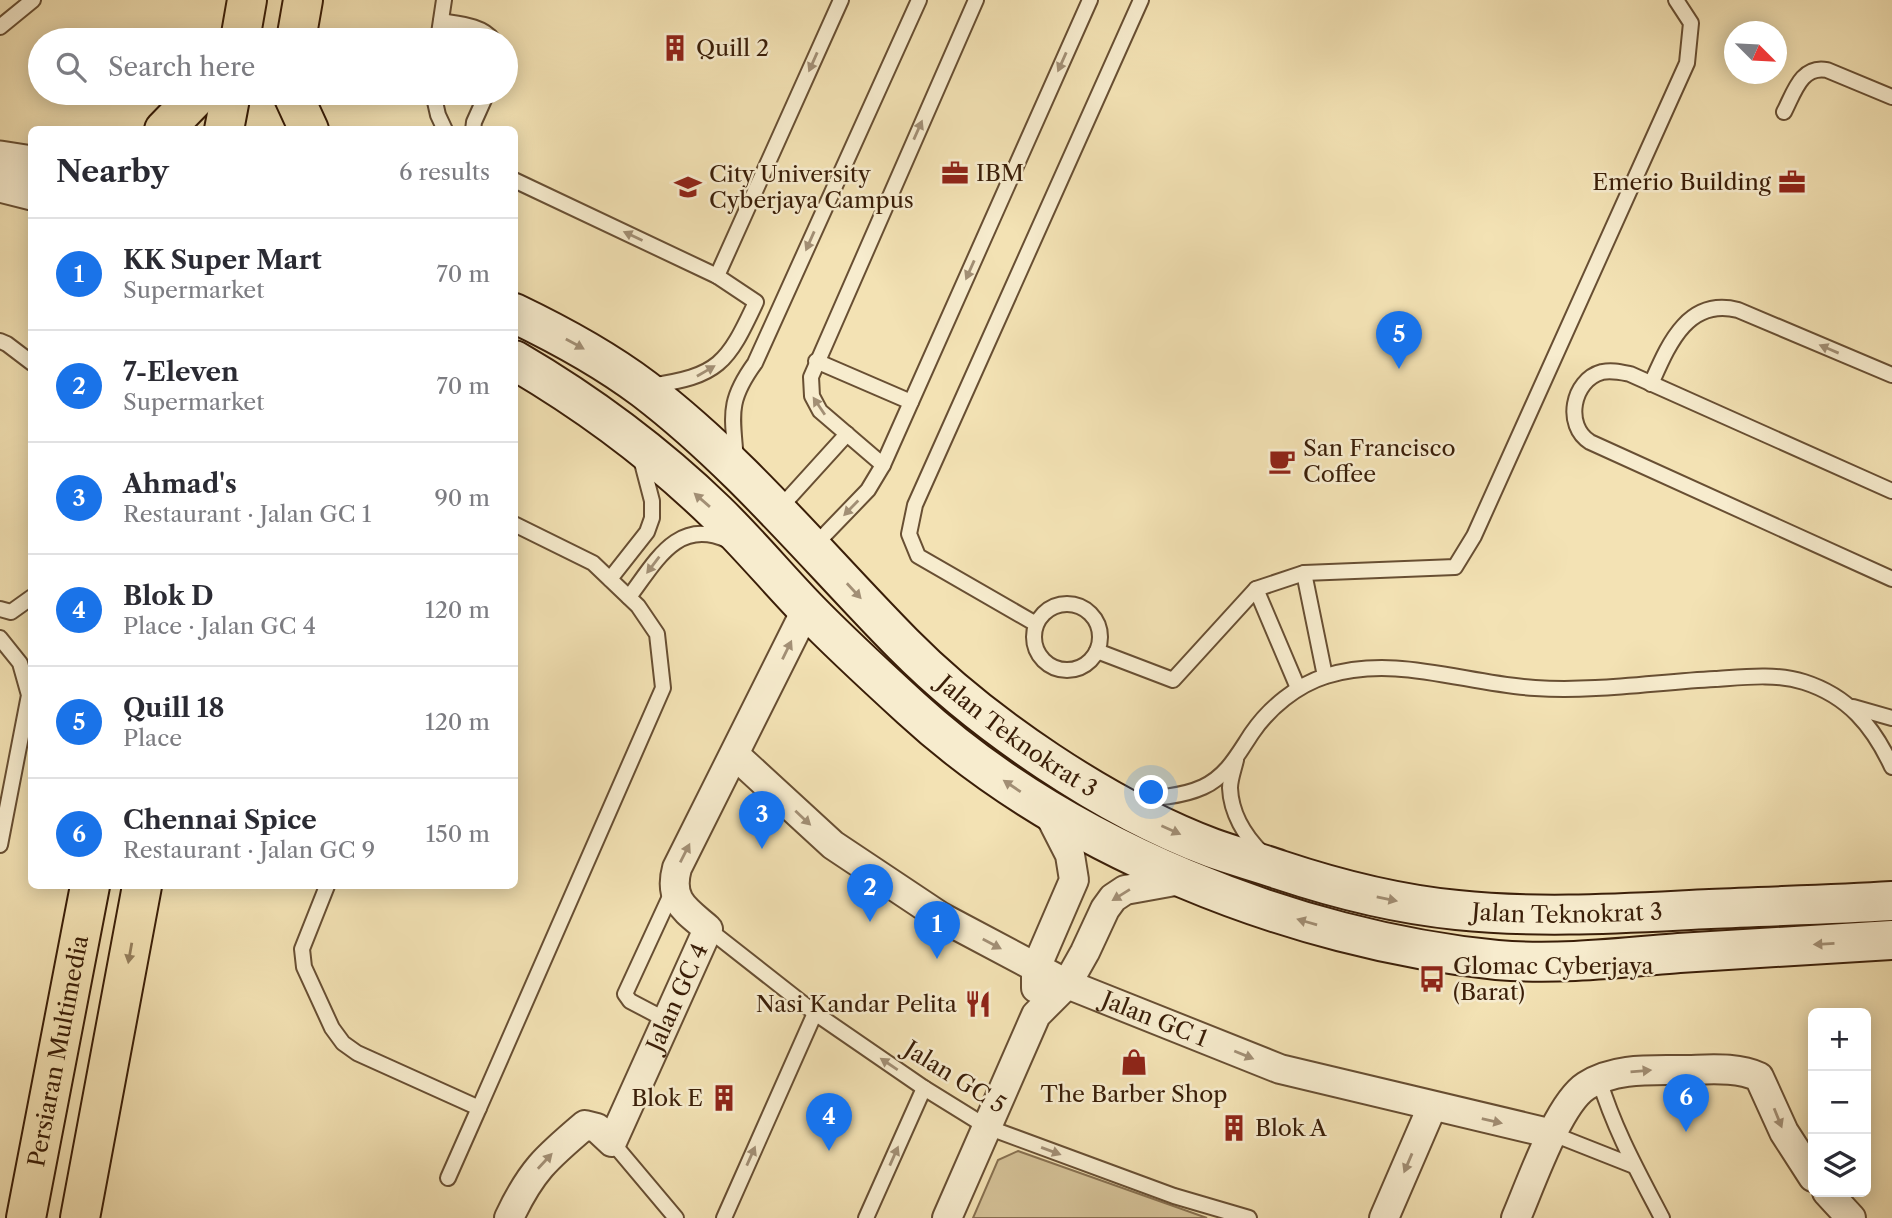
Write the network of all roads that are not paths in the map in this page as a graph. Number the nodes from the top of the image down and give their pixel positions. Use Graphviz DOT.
graph roads {
  1 [pos="33,0"];
  2 [pos="303,0"];
  3 [pos="444,0"];
  4 [pos="841,0"];
  5 [pos="919,0"];
  6 [pos="976,0"];
  7 [pos="1090,0"];
  8 [pos="1141,0"];
  9 [pos="1676,0"];
  10 [pos="441,20"];
  11 [pos="0,27"];
  12 [pos="298,28"];
  13 [pos="440,28"];
  14 [pos="475,28"];
  15 [pos="1892,97"];
  16 [pos="189,105"];
  17 [pos="228,105"];
  18 [pos="284,105"];
  19 [pos="298,105"];
  20 [pos="436,105"];
  21 [pos="482,105"];
  22 [pos="1784,112"];
  23 [pos="168,126"];
  24 [pos="225,126"];
  25 [pos="281,126"];
  26 [pos="307,126"];
  27 [pos="443,126"];
  28 [pos="474,126"];
  29 [pos="0,158"];
  30 [pos="28,162"];
  31 [pos="518,182"];
  32 [pos="0,185"];
  33 [pos="28,192"];
  34 [pos="717,276"];
  35 [pos="757,302"];
  36 [pos="778,312"];
  37 [pos="518,315"];
  38 [pos="0,341"];
  39 [pos="28,360"];
  40 [pos="816,361"];
  41 [pos="518,362"];
  42 [pos="1892,375"];
  43 [pos="1651,384"];
  44 [pos="641,387"];
  45 [pos="911,402"];
  46 [pos="846,434"];
  47 [pos="627,436"];
  48 [pos="883,465"];
  49 [pos="737,470"];
  50 [pos="1892,491"];
  51 [pos="778,511"];
  52 [pos="518,526"];
  53 [pos="813,547"];
  54 [pos="754,552"];
  55 [pos="1304,573"];
  56 [pos="610,579"];
  57 [pos="1892,579"];
  58 [pos="1256,589"];
  59 [pos="629,597"];
  60 [pos="28,600"];
  61 [pos="807,608"];
  62 [pos="0,609"];
  63 [pos="1037,624"];
  64 [pos="0,639"];
  65 [pos="1097,651"];
  66 [pos="1325,676"];
  67 [pos="1298,688"];
  68 [pos="28,691"];
  69 [pos="28,700"];
  70 [pos="1852,707"];
  71 [pos="1892,718"];
  72 [pos="735,755"];
  73 [pos="1236,759"];
  74 [pos="1892,767"];
  75 [pos="1112,800"];
  76 [pos="1047,810"];
  77 [pos="0,845"];
  78 [pos="1287,872"];
  79 [pos="1186,879"];
  80 [pos="89,889"];
  81 [pos="141,889"];
  82 [pos="326,889"];
  83 [pos="673,890"];
  84 [pos="1892,901"];
  85 [pos="708,929"];
  86 [pos="1892,940"];
  87 [pos="1036,968"];
  88 [pos="1067,984"];
  89 [pos="815,1013"];
  90 [pos="1037,1015"];
  91 [pos="668,1021"];
  92 [pos="65,1025"];
  93 [pos="1599,1079"];
  94 [pos="924,1088"];
  95 [pos="1432,1107"];
  96 [pos="479,1108"];
  97 [pos="98,1125"];
  98 [pos="987,1128"];
  99 [pos="1553,1134"];
  100 [pos="612,1142"];
  101 [pos="1634,1166"];
  102 [pos="1808,1169"];
  103 [pos="448,1178"];
  104 [pos="1832,1197"];
  105 [pos="7,1218"];
  106 [pos="26,1218"];
  107 [pos="79,1218"];
  108 [pos="90,1218"];
  109 [pos="509,1218"];
  110 [pos="676,1218"];
  111 [pos="724,1218"];
  112 [pos="866,1218"];
  113 [pos="947,1218"];
  114 [pos="1249,1218"];
  115 [pos="1384,1218"];
  116 [pos="1516,1218"];
  117 [pos="1662,1218"];
  118 [pos="1851,1218"];
  1 -- 11 [label="lane"];
  2 -- 12 [label="main road"];
  3 -- 10 [label="lane"];
  4 -- 34 [label="lane, one-way"];
  5 -- 36 [label="lane, one-way"];
  40 -- 6 [label="lane, one-way"];
  7 -- 45 [label="lane, one-way"];
  8 -- 63 [label="lane"];
  9 -- 55 [label="lane"];
  10 -- 13 [label="lane"];
  10 -- 14 [label="lane"];
  15 -- 22 [label="lane"];
  16 -- 23 [label="main road"];
  17 -- 24 [label="main road"];
  18 -- 25 [label="main road"];
  19 -- 26 [label="main road"];
  20 -- 27 [label="lane"];
  21 -- 28 [label="lane"];
  29 -- 30 [label="street"];
  34 -- 31 [label="lane, one-way"];
  32 -- 33 [label="street"];
  34 -- 35 [label="lane"];
  35 -- 36 [label="lane"];
  44 -- 35 [label="lane, one-way"];
  36 -- 49 [label="lane"];
  37 -- 44 [label="main road, Jalan Teknokrat 3, one-way"];
  38 -- 39 [label="lane"];
  40 -- 45 [label="lane"];
  46 -- 40 [label="lane, one-way"];
  41 -- 47 [label="main road, Jalan Teknokrat 3"];
  42 -- 43 [label="lane, one-way"];
  43 -- 50 [label="lane"];
  43 -- 57 [label="lane"];
  44 -- 49 [label="main road, Jalan Teknokrat 3"];
  45 -- 48 [label="lane"];
  46 -- 48 [label="lane"];
  46 -- 51 [label="lane"];
  54 -- 47 [label="main road, Jalan Teknokrat 3, one-way"];
  47 -- 56 [label="lane"];
  48 -- 53 [label="lane, one-way"];
  49 -- 51 [label="main road, Jalan Teknokrat 3"];
  51 -- 53 [label="main road, Jalan Teknokrat 3"];
  52 -- 56 [label="lane"];
  53 -- 75 [label="main road, Jalan Teknokrat 3, one-way"];
  54 -- 59 [label="lane, one-way"];
  54 -- 61 [label="main road, Jalan Teknokrat 3"];
  55 -- 58 [label="lane"];
  55 -- 66 [label="lane"];
  56 -- 59 [label="lane"];
  58 -- 65 [label="lane"];
  58 -- 67 [label="lane"];
  59 -- 96 [label="lane"];
  60 -- 62 [label="lane"];
  72 -- 61 [label="street, one-way"];
  76 -- 61 [label="main road, Jalan Teknokrat 3, one-way"];
  63 -- 65 [label="lane"];
  63 -- 65 [label="lane"];
  64 -- 68 [label="lane"];
  66 -- 67 [label="lane"];
  66 -- 70 [label="lane"];
  67 -- 73 [label="lane"];
  69 -- 77 [label="lane"];
  70 -- 71 [label="lane"];
  70 -- 74 [label="lane"];
  83 -- 72 [label="street, one-way"];
  72 -- 87 [label="street, Jalan GC 1, one-way"];
  73 -- 75 [label="lane"];
  73 -- 78 [label="lane"];
  75 -- 78 [label="main road, Jalan Teknokrat 3, one-way"];
  76 -- 79 [label="main road, Jalan Teknokrat 3"];
  76 -- 87 [label="street"];
  78 -- 84 [label="main road, Jalan Teknokrat 3, one-way"];
  86 -- 79 [label="main road, Jalan Teknokrat 3, one-way"];
  79 -- 88 [label="street, one-way"];
  80 -- 92 [label="main road, Persiaran Multimedia"];
  81 -- 97 [label="main road, one-way"];
  82 -- 96 [label="lane"];
  83 -- 85 [label="street"];
  83 -- 91 [label="lane"];
  85 -- 89 [label="lane, Jalan GC 5"];
  85 -- 91 [label="street, Jalan GC 4"];
  87 -- 88 [label="street, Jalan GC 1"];
  87 -- 90 [label="street"];
  88 -- 90 [label="street"];
  88 -- 95 [label="street, Jalan GC 1, one-way"];
  94 -- 89 [label="lane, Jalan GC 5, one-way"];
  111 -- 89 [label="lane, one-way"];
  90 -- 98 [label="street"];
  91 -- 100 [label="street, Jalan GC 4"];
  92 -- 105 [label="main road"];
  92 -- 106 [label="main road, Persiaran Multimedia"];
  93 -- 99 [label="street"];
  93 -- 101 [label="lane"];
  93 -- 102 [label="street, one-way"];
  94 -- 98 [label="lane, Jalan GC 5"];
  112 -- 94 [label="lane, one-way"];
  95 -- 99 [label="street, Jalan GC 1, one-way"];
  95 -- 115 [label="street, one-way"];
  96 -- 103 [label="lane"];
  97 -- 107 [label="main road"];
  97 -- 108 [label="main road"];
  98 -- 113 [label="street"];
  98 -- 114 [label="lane, Jalan GC 5, one-way"];
  99 -- 101 [label="lane, Jalan GC 1"];
  99 -- 116 [label="street"];
  109 -- 100 [label="street, one-way"];
  100 -- 110 [label="lane"];
  101 -- 117 [label="lane"];
  104 -- 118 [label="street"];
}
